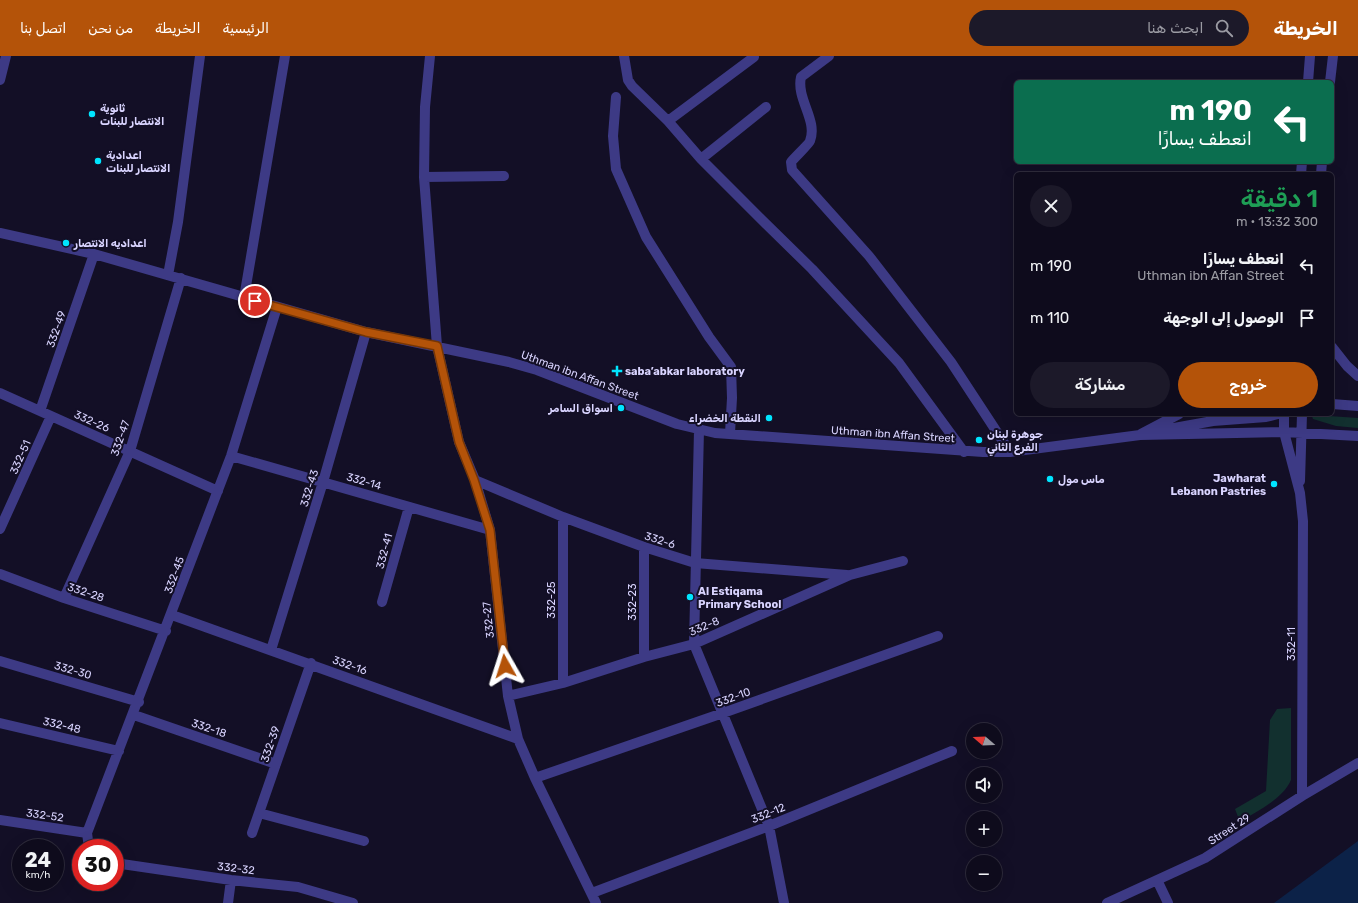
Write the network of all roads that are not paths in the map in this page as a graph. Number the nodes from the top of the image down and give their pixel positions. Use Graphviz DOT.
graph roads {
  1 [pos="6,56"];
  2 [pos="200,56"];
  3 [pos="286,56"];
  4 [pos="430,56"];
  5 [pos="624,56"];
  6 [pos="829,56"];
  7 [pos="1310,56"];
  8 [pos="1333,56"];
  9 [pos="754,57"];
  10 [pos="0,80"];
  11 [pos="1308,80"];
  12 [pos="1330,80"];
  13 [pos="616,97"];
  14 [pos="766,107"];
  15 [pos="668,121"];
  16 [pos="701,159"];
  17 [pos="504,176"];
  18 [pos="424,177"];
  19 [pos="0,233"];
  20 [pos="94,254"];
  21 [pos="168,275"];
  22 [pos="181,278"];
  23 [pos="244,298"];
  24 [pos="277,307"];
  25 [pos="366,332"];
  26 [pos="437,346"];
  27 [pos="1334,350"];
  28 [pos="1358,376"];
  29 [pos="0,393"];
  30 [pos="1334,404"];
  31 [pos="1358,406"];
  32 [pos="40,411"];
  33 [pos="52,416"];
  34 [pos="1174,416"];
  35 [pos="1270,416"];
  36 [pos="1284,416"];
  37 [pos="1302,416"];
  38 [pos="699,430"];
  39 [pos="1284,432"];
  40 [pos="1301,433"];
  41 [pos="730,434"];
  42 [pos="1140,435"];
  43 [pos="1358,436"];
  44 [pos="130,451"];
  45 [pos="964,452"];
  46 [pos="1010,452"];
  47 [pos="231,456"];
  48 [pos="474,480"];
  49 [pos="323,482"];
  50 [pos="218,491"];
  51 [pos="1300,493"];
  52 [pos="409,507"];
  53 [pos="563,517"];
  54 [pos="0,529"];
  55 [pos="490,530"];
  56 [pos="644,547"];
  57 [pos="903,561"];
  58 [pos="694,563"];
  59 [pos="0,574"];
  60 [pos="850,575"];
  61 [pos="64,598"];
  62 [pos="382,602"];
  63 [pos="172,615"];
  64 [pos="166,631"];
  65 [pos="938,636"];
  66 [pos="694,644"];
  67 [pos="271,650"];
  68 [pos="644,657"];
  69 [pos="0,661"];
  70 [pos="311,664"];
  71 [pos="563,683"];
  72 [pos="508,696"];
  73 [pos="139,702"];
  74 [pos="723,713"];
  75 [pos="134,715"];
  76 [pos="0,723"];
  77 [pos="518,739"];
  78 [pos="952,750"];
  79 [pos="119,751"];
  80 [pos="1358,763"];
  81 [pos="276,764"];
  82 [pos="535,778"];
  83 [pos="1302,796"];
  84 [pos="259,813"];
  85 [pos="0,820"];
  86 [pos="769,826"];
  87 [pos="88,833"];
  88 [pos="252,833"];
  89 [pos="88,839"];
  90 [pos="364,841"];
  91 [pos="124,864"];
  92 [pos="231,880"];
  93 [pos="1157,880"];
  94 [pos="592,893"];
  95 [pos="228,903"];
  96 [pos="353,903"];
  97 [pos="596,903"];
  98 [pos="784,903"];
  99 [pos="1107,903"];
  100 [pos="1168,903"];
  1 -- 10 [label="street"];
  2 -- 21 [label="street"];
  3 -- 23 [label="street"];
  4 -- 18 [label="street, 332-27"];
  5 -- 15 [label="street"];
  6 -- 46 [label="street"];
  7 -- 11 [label="street"];
  8 -- 12 [label="street"];
  9 -- 15 [label="street"];
  13 -- 41 [label="street"];
  14 -- 16 [label="street"];
  15 -- 16 [label="street"];
  16 -- 45 [label="street"];
  17 -- 18 [label="street"];
  18 -- 26 [label="street, 332-27"];
  19 -- 20 [label="street, Uthman ibn Affan Street"];
  20 -- 21 [label="street, Uthman ibn Affan Street"];
  20 -- 32 [label="street, 332-49"];
  21 -- 22 [label="street, Uthman ibn Affan Street"];
  22 -- 23 [label="street, Uthman ibn Affan Street"];
  22 -- 44 [label="street, 332-47"];
  23 -- 24 [label="street, Uthman ibn Affan Street"];
  24 -- 25 [label="street, Uthman ibn Affan Street"];
  24 -- 47 [label="street, 332-45"];
  25 -- 26 [label="street, Uthman ibn Affan Street"];
  25 -- 49 [label="street, 332-43"];
  26 -- 38 [label="street, Uthman ibn Affan Street"];
  26 -- 48 [label="street, 332-27"];
  27 -- 28 [label="street"];
  29 -- 32 [label="street, 332-26"];
  30 -- 31 [label="street"];
  32 -- 33 [label="street, 332-26"];
  33 -- 44 [label="street, 332-26"];
  33 -- 54 [label="street, 332-51"];
  34 -- 42 [label="street, Uthman ibn Affan Street"];
  35 -- 42 [label="street"];
  36 -- 39 [label="street, 332-11"];
  37 -- 40 [label="street, 332-11"];
  38 -- 41 [label="street, Uthman ibn Affan Street"];
  38 -- 58 [label="street"];
  39 -- 40 [label="street, Uthman ibn Affan Street"];
  39 -- 42 [label="street, Uthman ibn Affan Street"];
  39 -- 51 [label="street, 332-11"];
  40 -- 43 [label="street, Uthman ibn Affan Street"];
  40 -- 51 [label="street, 332-11"];
  41 -- 45 [label="street, Uthman ibn Affan Street"];
  42 -- 46 [label="street, Uthman ibn Affan Street"];
  44 -- 50 [label="street, 332-26"];
  44 -- 61 [label="street, 332-47"];
  45 -- 46 [label="street, Uthman ibn Affan Street"];
  47 -- 49 [label="street, 332-14"];
  47 -- 50 [label="street, 332-45"];
  48 -- 53 [label="street, 332-6"];
  48 -- 55 [label="street, 332-27"];
  49 -- 52 [label="street, 332-14"];
  49 -- 67 [label="street, 332-43"];
  50 -- 63 [label="street, 332-45"];
  51 -- 83 [label="street, 332-11"];
  52 -- 55 [label="street, 332-14"];
  52 -- 62 [label="street, 332-41"];
  53 -- 56 [label="street, 332-6"];
  53 -- 71 [label="street, 332-25"];
  55 -- 72 [label="street, 332-27"];
  56 -- 58 [label="street, 332-6"];
  56 -- 68 [label="street, 332-23"];
  57 -- 60 [label="street, 332-8"];
  58 -- 60 [label="street, 332-6"];
  58 -- 66 [label="street"];
  59 -- 61 [label="street, 332-28"];
  60 -- 66 [label="street, 332-8"];
  61 -- 64 [label="street, 332-28"];
  63 -- 64 [label="street, 332-45"];
  63 -- 67 [label="street, 332-16"];
  64 -- 73 [label="street, 332-45"];
  65 -- 74 [label="street, 332-10"];
  66 -- 68 [label="street, 332-8"];
  66 -- 74 [label="street"];
  67 -- 70 [label="street, 332-16"];
  68 -- 71 [label="street, 332-8"];
  69 -- 73 [label="street, 332-30"];
  70 -- 77 [label="street, 332-16"];
  70 -- 81 [label="street, 332-39"];
  71 -- 72 [label="street, 332-8"];
  72 -- 77 [label="street, 332-27"];
  73 -- 75 [label="street, 332-45"];
  74 -- 82 [label="street, 332-10"];
  74 -- 86 [label="street"];
  75 -- 79 [label="street, 332-45"];
  75 -- 81 [label="street, 332-18"];
  76 -- 79 [label="street, 332-48"];
  77 -- 82 [label="street, 332-27"];
  78 -- 86 [label="street, 332-12"];
  79 -- 87 [label="street, 332-45"];
  80 -- 83 [label="street, Street 29"];
  81 -- 84 [label="street, 332-39"];
  82 -- 94 [label="street, 332-27"];
  83 -- 93 [label="street, Street 29"];
  84 -- 88 [label="street, 332-39"];
  84 -- 90 [label="street"];
  85 -- 87 [label="street, 332-52"];
  86 -- 94 [label="street, 332-12"];
  86 -- 98 [label="street"];
  87 -- 89 [label="street, 332-45"];
  91 -- 92 [label="street, 332-32"];
  92 -- 95 [label="street"];
  92 -- 96 [label="street, 332-32"];
  93 -- 99 [label="street, Street 29"];
  93 -- 100 [label="street"];
  94 -- 97 [label="street, 332-27"];
}
